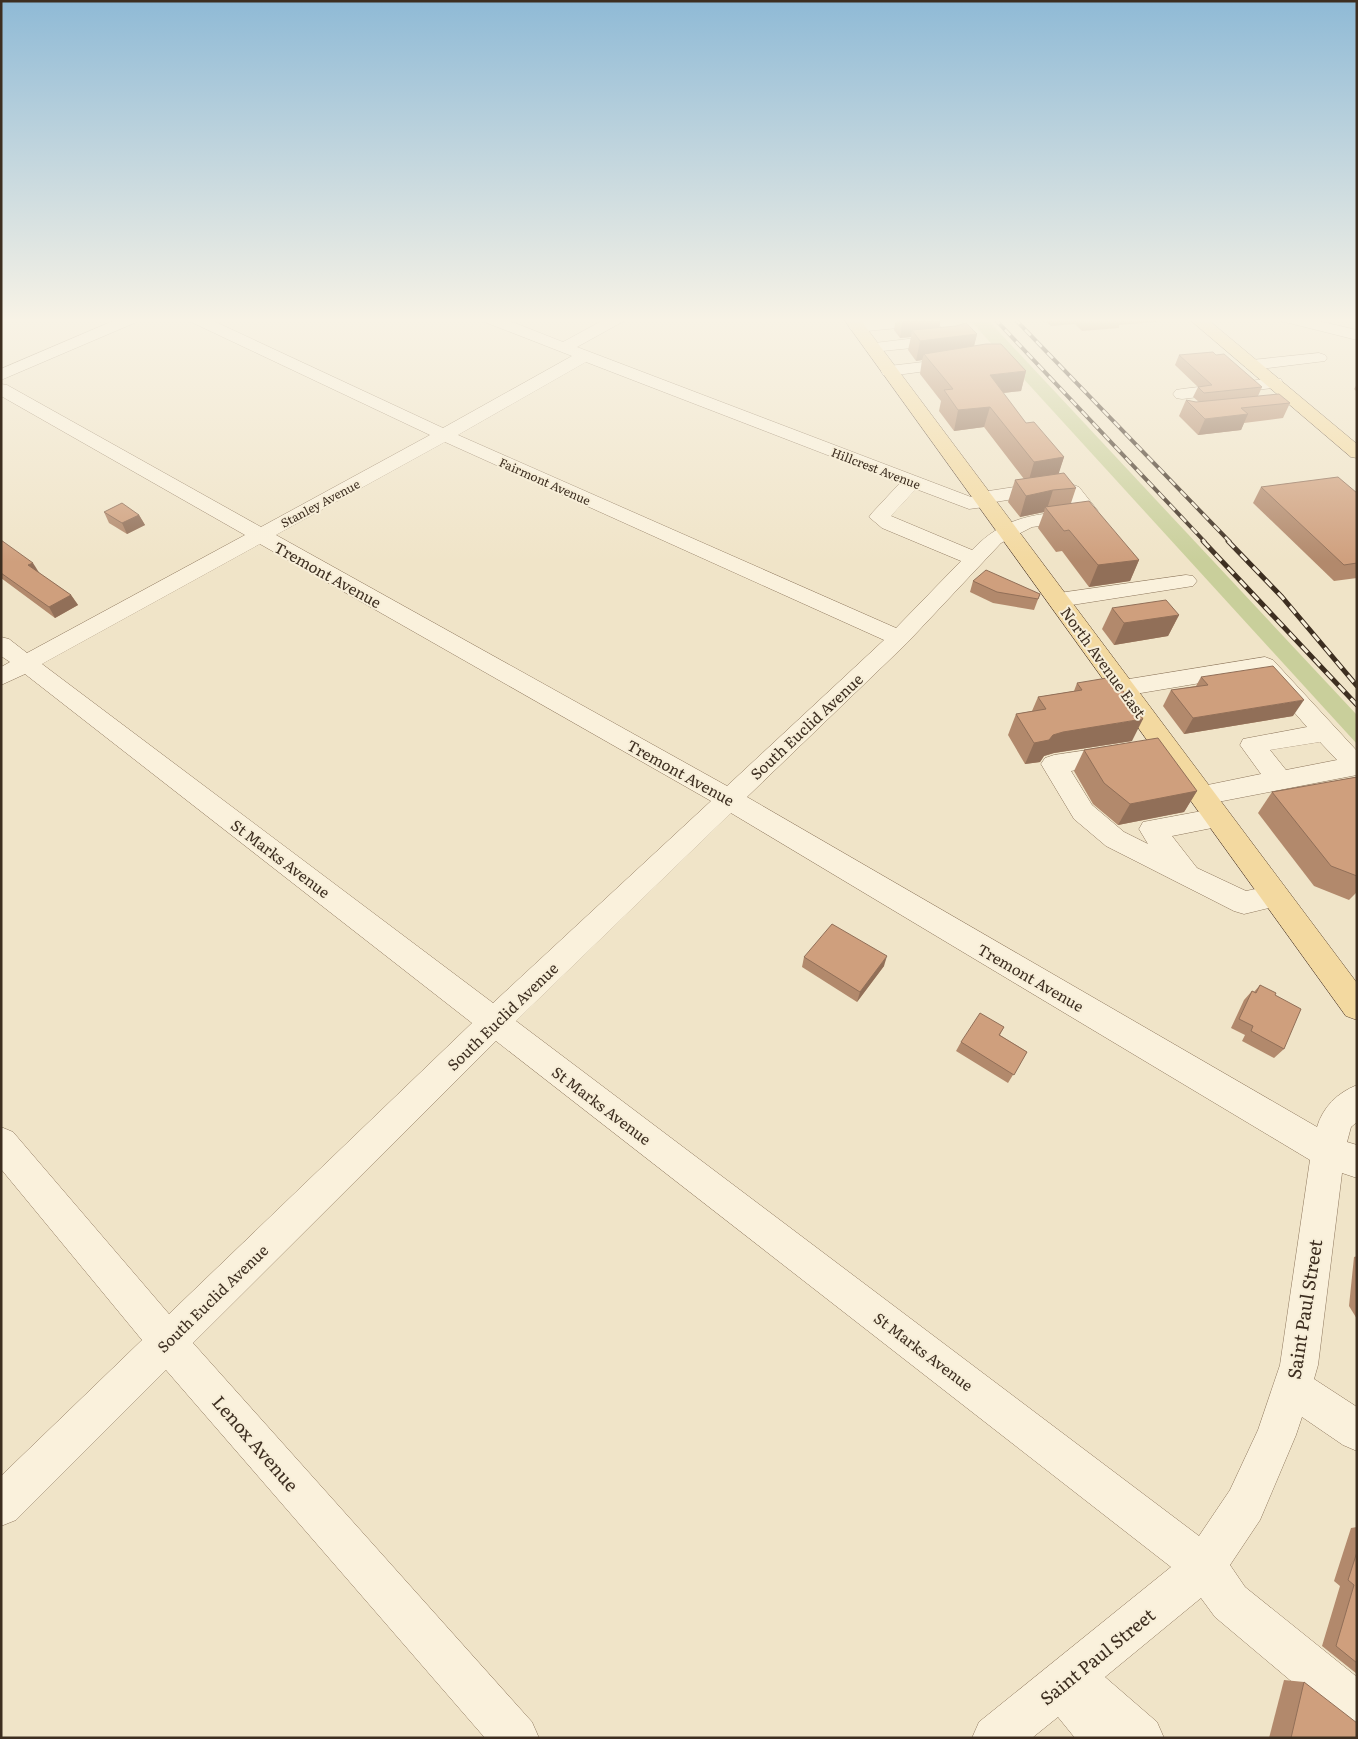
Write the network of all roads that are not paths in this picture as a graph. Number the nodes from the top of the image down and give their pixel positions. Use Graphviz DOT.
graph roads {
  1 [pos="19,399"];
  2 [pos="367,399"];
  3 [pos="508,399"];
  4 [pos="697,399"];
  5 [pos="911,399"];
  6 [pos="1295,400"];
  7 [pos="1271,403"];
  8 [pos="444,435"];
  9 [pos="1357,454"];
  10 [pos="912,482"];
  11 [pos="984,500"];
  12 [pos="1007,532"];
  13 [pos="259,535"];
  14 [pos="975,559"];
  15 [pos="1186,581"];
  16 [pos="1059,600"];
  17 [pos="899,638"];
  18 [pos="1,644"];
  19 [pos="14,670"];
  20 [pos="1123,688"];
  21 [pos="1325,732"];
  22 [pos="1166,746"];
  23 [pos="1280,780"];
  24 [pos="1202,795"];
  25 [pos="729,799"];
  26 [pos="1218,818"];
  27 [pos="1187,876"];
  28 [pos="1275,896"];
  29 [pos="1357,1007"];
  30 [pos="494,1022"];
  31 [pos="1357,1100"];
  32 [pos="1,1143"];
  33 [pos="1342,1157"];
  34 [pos="168,1342"];
  35 [pos="1292,1387"];
  36 [pos="1357,1431"];
  37 [pos="1,1505"];
  38 [pos="1204,1566"];
  39 [pos="1066,1680"];
  40 [pos="1357,1706"];
  41 [pos="516,1738"];
  42 [pos="995,1738"];
  43 [pos="1106,1738"];
  44 [pos="1141,1738"];
  1 -- 13 [label="street, Tremont Avenue"];
  2 -- 8 [label="street, Fairmont Avenue"];
  3 -- 8 [label="street, Stanley Avenue"];
  4 -- 10 [label="street, Hillcrest Avenue"];
  5 -- 11 [label="main road, North Avenue East"];
  6 -- 7 [label="street"];
  6 -- 9 [label="main road"];
  8 -- 13 [label="street, Stanley Avenue"];
  8 -- 17 [label="street, Fairmont Avenue"];
  10 -- 11 [label="street, Hillcrest Avenue"];
  10 -- 14 [label="street"];
  11 -- 12 [label="main road, North Avenue East"];
  11 -- 12 [label="street, Hillcrest Avenue"];
  12 -- 14 [label="street, South Euclid Avenue"];
  12 -- 16 [label="main road, North Avenue East"];
  13 -- 19 [label="street, Stanley Avenue"];
  13 -- 25 [label="street, Tremont Avenue"];
  14 -- 17 [label="street, South Euclid Avenue"];
  15 -- 16 [label="street"];
  16 -- 20 [label="main road, North Avenue East"];
  17 -- 25 [label="street, South Euclid Avenue"];
  18 -- 19 [label="street, St Marks Avenue"];
  19 -- 30 [label="street, St Marks Avenue"];
  20 -- 21 [label="street"];
  20 -- 22 [label="main road, North Avenue East"];
  21 -- 23 [label="street"];
  21 -- 23 [label="street"];
  22 -- 24 [label="main road, North Avenue East"];
  22 -- 27 [label="street"];
  23 -- 24 [label="street"];
  24 -- 26 [label="main road, North Avenue East"];
  25 -- 30 [label="street, South Euclid Avenue"];
  25 -- 33 [label="street, Tremont Avenue"];
  26 -- 27 [label="street"];
  26 -- 28 [label="main road, North Avenue East"];
  27 -- 28 [label="street"];
  28 -- 29 [label="main road, North Avenue East"];
  30 -- 34 [label="street, South Euclid Avenue"];
  30 -- 38 [label="street, St Marks Avenue"];
  31 -- 33 [label="street, Saint Paul Street"];
  32 -- 34 [label="street, Lenox Avenue"];
  33 -- 35 [label="street, Saint Paul Street"];
  34 -- 37 [label="street, South Euclid Avenue"];
  34 -- 41 [label="street, Lenox Avenue"];
  35 -- 36 [label="street"];
  35 -- 38 [label="street, Saint Paul Street"];
  38 -- 39 [label="street, Saint Paul Street"];
  38 -- 40 [label="street, St Marks Avenue"];
  39 -- 42 [label="street, Saint Paul Street"];
  39 -- 43 [label="street"];
  39 -- 44 [label="street"];
}
